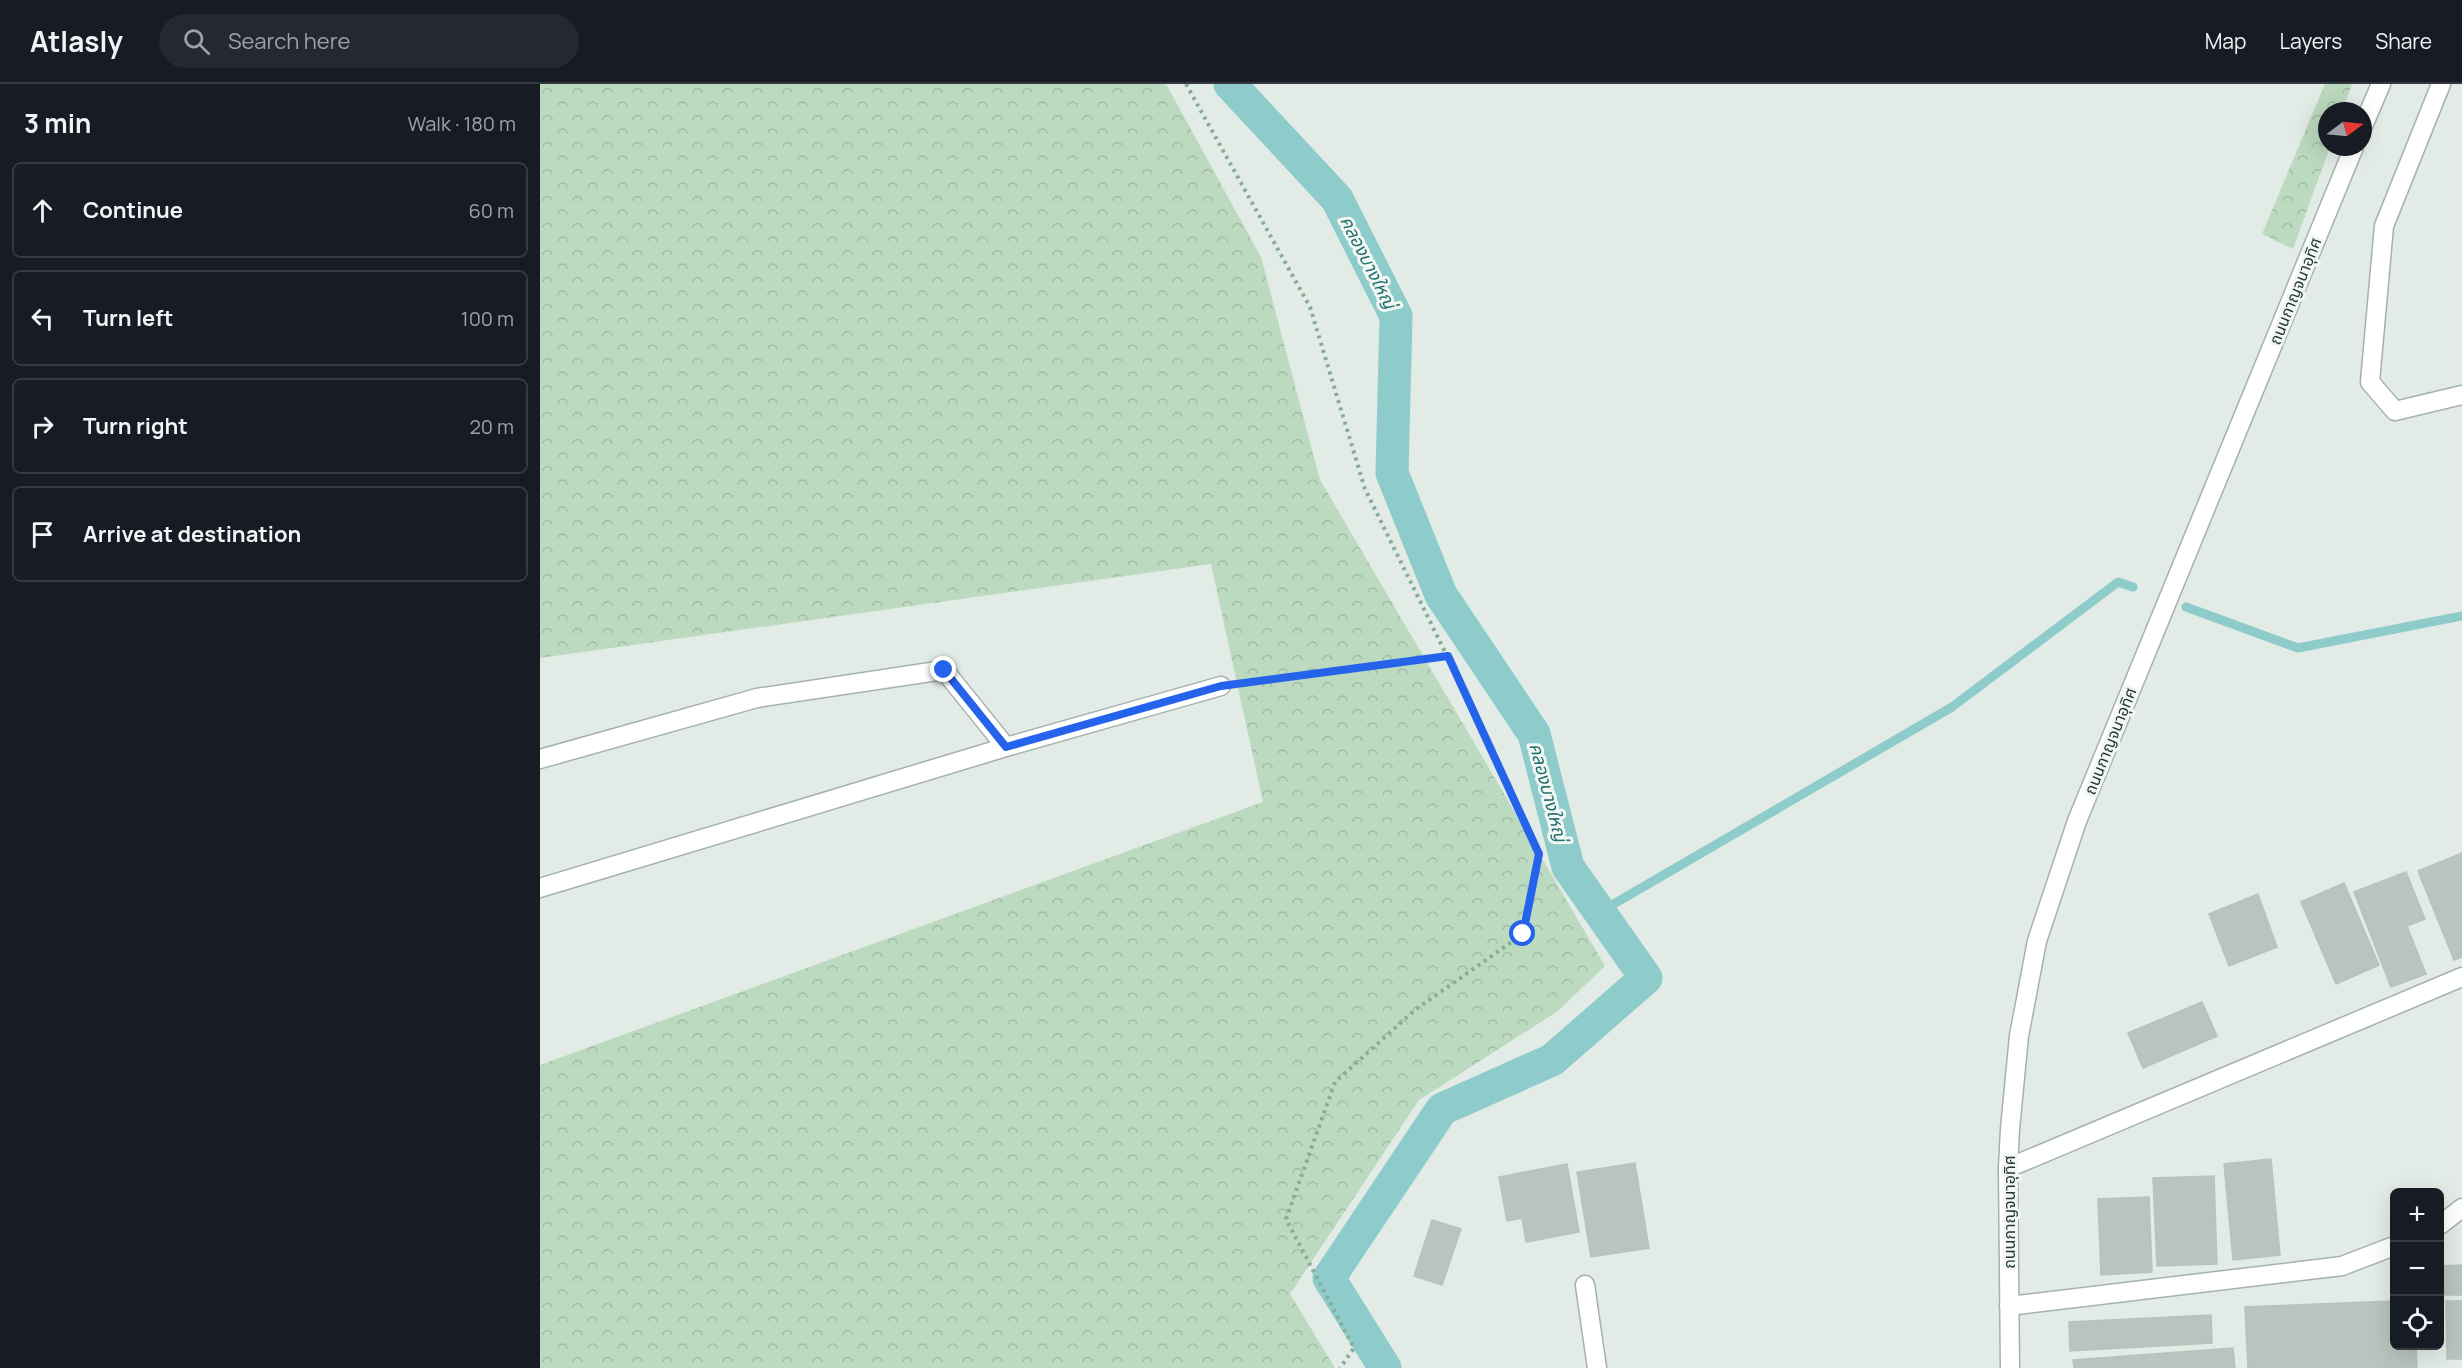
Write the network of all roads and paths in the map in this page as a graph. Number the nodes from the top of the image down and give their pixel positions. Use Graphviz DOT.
graph roads {
  1 [pos="1186,84"];
  2 [pos="2381,84"];
  3 [pos="2441,84"];
  4 [pos="2372,105"];
  5 [pos="2350,156"];
  6 [pos="2462,395"];
  7 [pos="1448,656"];
  8 [pos="1221,686"];
  9 [pos="1006,747"];
  10 [pos="540,759"];
  11 [pos="540,888"];
  12 [pos="2462,977"];
  13 [pos="2008,1168"];
  14 [pos="2462,1208"];
  15 [pos="2444,1221"];
  16 [pos="2390,1248"];
  17 [pos="1585,1285"];
  18 [pos="2009,1306"];
  19 [pos="1340,1368"];
  20 [pos="1597,1368"];
  21 [pos="2010,1368"];
  1 -- 7 [label="path"];
  2 -- 4 [label="street"];
  3 -- 6 [label="street"];
  5 -- 13 [label="street, ถนนกาญจนาอุทิศ"];
  7 -- 8 [label="path"];
  7 -- 19 [label="path"];
  8 -- 9 [label="street"];
  9 -- 10 [label="street"];
  9 -- 11 [label="street"];
  12 -- 13 [label="street"];
  13 -- 18 [label="street, ถนนกาญจนาอุทิศ"];
  14 -- 15 [label="street"];
  16 -- 18 [label="street"];
  17 -- 20 [label="street"];
  18 -- 21 [label="street, ถนนกาญจนาอุทิศ"];
}
